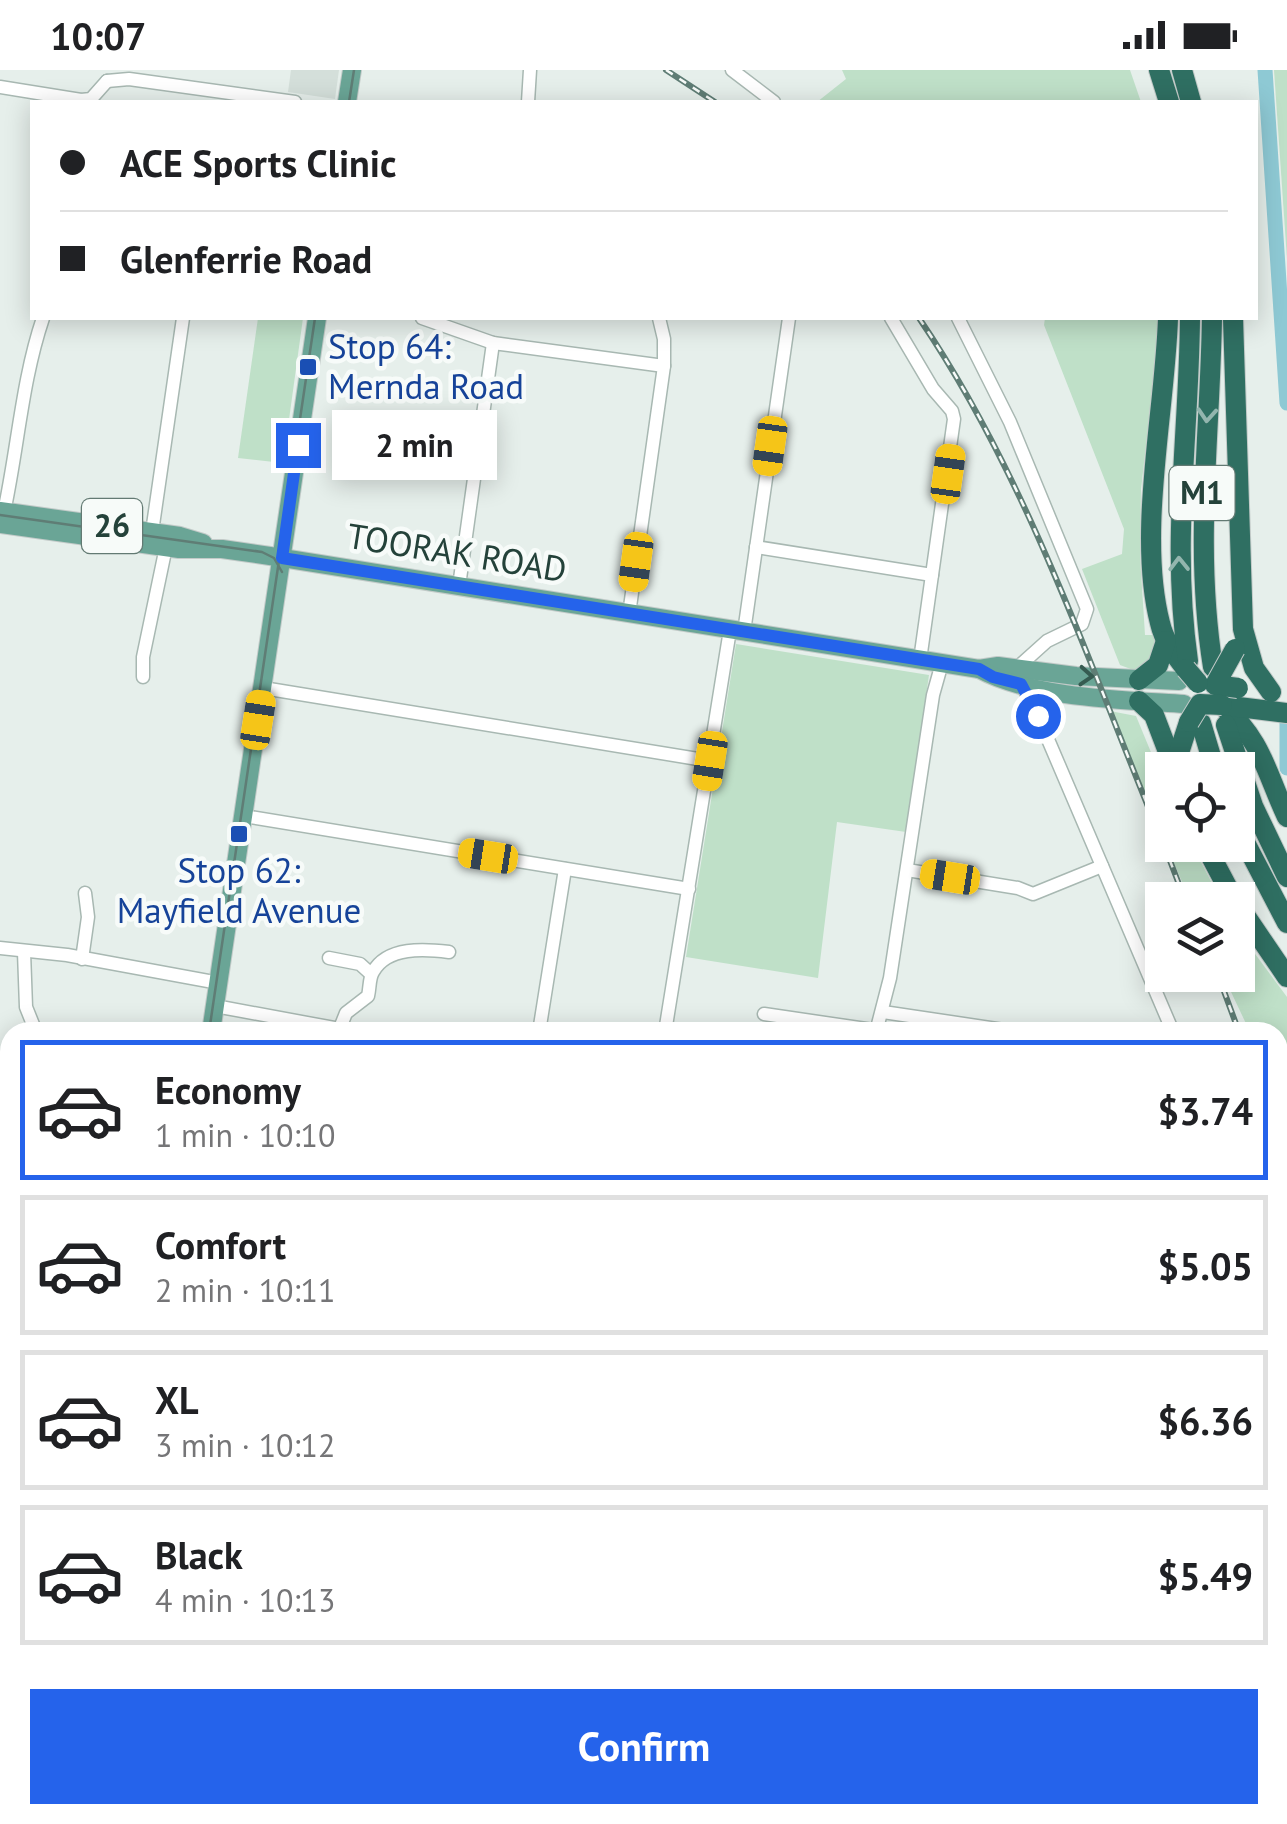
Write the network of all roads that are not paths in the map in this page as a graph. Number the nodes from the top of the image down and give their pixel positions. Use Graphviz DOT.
graph roads {
  1 [pos="352,70"];
  2 [pos="533,70"];
  3 [pos="732,70"];
  4 [pos="1158,70"];
  5 [pos="1182,70"];
  6 [pos="103,75"];
  7 [pos="0,87"];
  8 [pos="85,99"];
  9 [pos="529,99"];
  10 [pos="280,100"];
  11 [pos="348,100"];
  12 [pos="771,100"];
  13 [pos="1167,100"];
  14 [pos="1190,100"];
  15 [pos="42,320"];
  16 [pos="183,320"];
  17 [pos="317,320"];
  18 [pos="428,320"];
  19 [pos="659,320"];
  20 [pos="789,320"];
  21 [pos="892,320"];
  22 [pos="964,320"];
  23 [pos="1168,320"];
  24 [pos="1190,320"];
  25 [pos="1212,320"];
  26 [pos="1233,320"];
  27 [pos="493,342"];
  28 [pos="664,366"];
  29 [pos="3,518"];
  30 [pos="152,532"];
  31 [pos="756,547"];
  32 [pos="166,548"];
  33 [pos="222,549"];
  34 [pos="282,558"];
  35 [pos="932,575"];
  36 [pos="459,586"];
  37 [pos="630,614"];
  38 [pos="737,631"];
  39 [pos="1046,642"];
  40 [pos="1243,644"];
  41 [pos="1176,652"];
  42 [pos="932,662"];
  43 [pos="1019,676"];
  44 [pos="143,677"];
  45 [pos="1050,681"];
  46 [pos="263,688"];
  47 [pos="1139,690"];
  48 [pos="1279,694"];
  49 [pos="1203,699"];
  50 [pos="1287,714"];
  51 [pos="1038,716"];
  52 [pos="1261,751"];
  53 [pos="1168,752"];
  54 [pos="1181,752"];
  55 [pos="1212,752"];
  56 [pos="710,761"];
  57 [pos="244,816"];
  58 [pos="1287,817"];
  59 [pos="1255,861"];
  60 [pos="1102,866"];
  61 [pos="565,869"];
  62 [pos="909,871"];
  63 [pos="1287,877"];
  64 [pos="689,889"];
  65 [pos="85,893"];
  66 [pos="172,911"];
  67 [pos="229,917"];
  68 [pos="1287,922"];
  69 [pos="1255,931"];
  70 [pos="0,948"];
  71 [pos="24,952"];
  72 [pos="449,952"];
  73 [pos="329,958"];
  74 [pos="82,959"];
  75 [pos="371,974"];
  76 [pos="1287,977"];
  77 [pos="218,984"];
  78 [pos="215,1006"];
  79 [pos="886,1012"];
  80 [pos="764,1014"];
  81 [pos="32,1022"];
  82 [pos="213,1022"];
  83 [pos="306,1022"];
  84 [pos="342,1022"];
  85 [pos="541,1022"];
  86 [pos="667,1022"];
  87 [pos="815,1022"];
  88 [pos="882,1022"];
  89 [pos="952,1022"];
  90 [pos="1169,1022"];
  1 -- 11 [label="main road"];
  2 -- 9 [label="street"];
  3 -- 12 [label="street"];
  4 -- 13 [label="highway"];
  5 -- 14 [label="highway"];
  6 -- 8 [label="street"];
  6 -- 10 [label="street"];
  7 -- 8 [label="street"];
  15 -- 29 [label="street"];
  16 -- 30 [label="street"];
  17 -- 34 [label="main road"];
  18 -- 27 [label="street"];
  19 -- 28 [label="street"];
  20 -- 31 [label="street"];
  21 -- 35 [label="street"];
  22 -- 39 [label="street"];
  23 -- 41 [label="highway"];
  41 -- 24 [label="highway, M1, one-way"];
  25 -- 49 [label="highway, M1, one-way"];
  26 -- 40 [label="highway"];
  27 -- 28 [label="street"];
  27 -- 36 [label="street"];
  28 -- 37 [label="street"];
  29 -- 30 [label="main road, TOORAK ROAD / 26"];
  29 -- 32 [label="main road, TOORAK ROAD / 26"];
  30 -- 33 [label="main road, TOORAK ROAD / 26"];
  31 -- 35 [label="street"];
  31 -- 38 [label="street"];
  32 -- 33 [label="main road, TOORAK ROAD / 26"];
  32 -- 44 [label="street"];
  33 -- 34 [label="main road, TOORAK ROAD / 26"];
  34 -- 36 [label="main road, TOORAK ROAD / 26"];
  34 -- 46 [label="main road"];
  35 -- 42 [label="street"];
  36 -- 37 [label="main road, TOORAK ROAD / 26"];
  37 -- 38 [label="main road, TOORAK ROAD / 26"];
  38 -- 42 [label="main road, TOORAK ROAD / 26"];
  38 -- 56 [label="street"];
  39 -- 43 [label="street"];
  39 -- 45 [label="street"];
  40 -- 48 [label="highway"];
  40 -- 49 [label="highway, bridge"];
  41 -- 47 [label="highway"];
  41 -- 49 [label="highway, bridge"];
  42 -- 43 [label="main road, TOORAK ROAD / 26"];
  42 -- 62 [label="street"];
  43 -- 45 [label="main road, TOORAK ROAD / 26"];
  43 -- 51 [label="street"];
  45 -- 47 [label="main road, TOORAK ROAD / 26"];
  45 -- 51 [label="street"];
  46 -- 56 [label="street"];
  46 -- 57 [label="main road"];
  47 -- 49 [label="main road, TOORAK ROAD / 26"];
  47 -- 53 [label="highway"];
  48 -- 49 [label="highway, TOORAK ROAD / 26, bridge"];
  49 -- 50 [label="highway, TOORAK ROAD / 26"];
  49 -- 52 [label="highway"];
  49 -- 54 [label="highway"];
  49 -- 55 [label="highway, M1"];
  49 -- 63 [label="highway, M1"];
  50 -- 52 [label="highway"];
  51 -- 60 [label="street"];
  52 -- 58 [label="highway"];
  56 -- 64 [label="street"];
  57 -- 61 [label="street"];
  57 -- 67 [label="main road"];
  59 -- 68 [label="highway"];
  60 -- 62 [label="street"];
  60 -- 90 [label="street"];
  61 -- 64 [label="street"];
  61 -- 85 [label="street"];
  62 -- 79 [label="street"];
  64 -- 86 [label="street"];
  65 -- 74 [label="street"];
  66 -- 67 [label="street"];
  67 -- 77 [label="main road"];
  69 -- 76 [label="highway"];
  70 -- 71 [label="street"];
  71 -- 74 [label="street"];
  71 -- 81 [label="street"];
  72 -- 75 [label="street"];
  73 -- 75 [label="street"];
  74 -- 77 [label="street"];
  75 -- 84 [label="street"];
  77 -- 78 [label="main road"];
  78 -- 82 [label="main road"];
  78 -- 83 [label="street"];
  79 -- 88 [label="street"];
  79 -- 89 [label="street"];
  80 -- 87 [label="street"];
}
